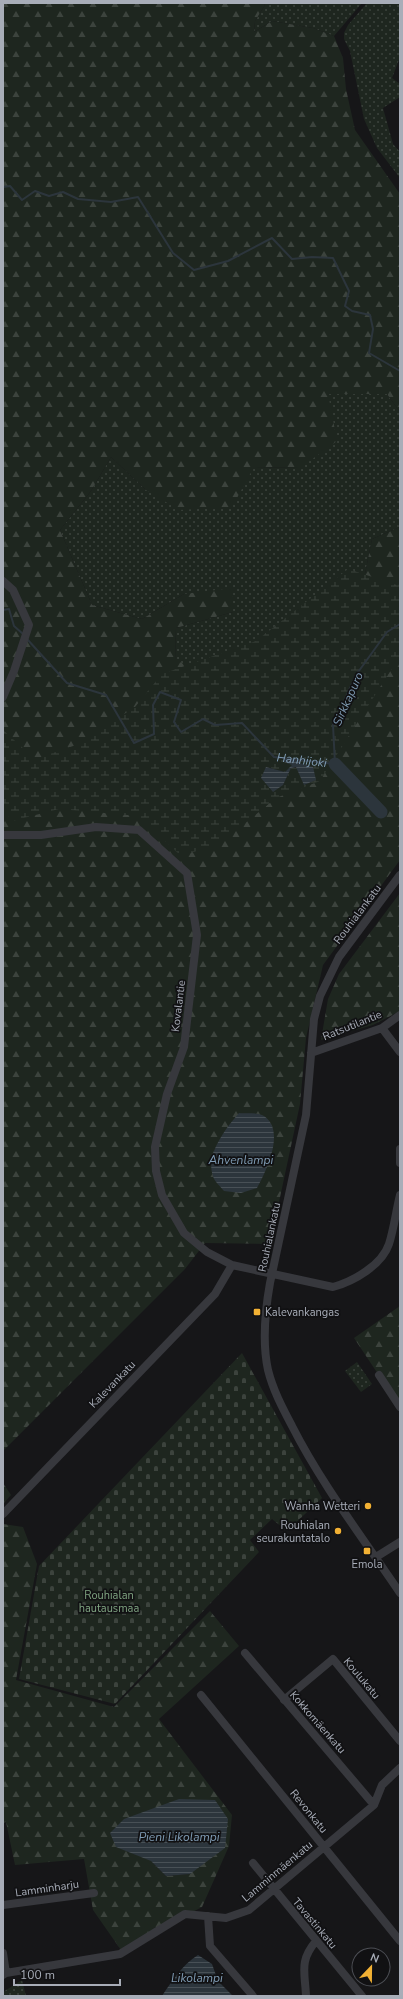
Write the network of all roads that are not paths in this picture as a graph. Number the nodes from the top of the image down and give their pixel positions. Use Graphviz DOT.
graph roads {
  1 [pos="3,581"];
  2 [pos="3,697"];
  3 [pos="3,835"];
  4 [pos="400,875"];
  5 [pos="400,1015"];
  6 [pos="382,1028"];
  7 [pos="400,1052"];
  8 [pos="311,1053"];
  9 [pos="400,1149"];
  10 [pos="400,1163"];
  11 [pos="400,1195"];
  12 [pos="232,1265"];
  13 [pos="272,1275"];
  14 [pos="379,1375"];
  15 [pos="400,1407"];
  16 [pos="3,1514"];
  17 [pos="400,1542"];
  18 [pos="376,1558"];
  19 [pos="400,1593"];
  20 [pos="245,1653"];
  21 [pos="201,1695"];
  22 [pos="284,1700"];
  23 [pos="400,1740"];
  24 [pos="400,1768"];
  25 [pos="374,1805"];
  26 [pos="324,1847"];
  27 [pos="253,1863"];
  28 [pos="272,1889"];
  29 [pos="94,1892"];
  30 [pos="3,1905"];
  31 [pos="208,1916"];
  32 [pos="316,1941"];
  33 [pos="400,1941"];
  34 [pos="3,1953"];
  35 [pos="4,1974"];
  36 [pos="253,1996"];
  37 [pos="306,1996"];
  38 [pos="362,1996"];
  1 -- 2 [label="street"];
  3 -- 12 [label="street, Kovalantie"];
  4 -- 8 [label="street, Rouhialankatu"];
  5 -- 6 [label="street, Ratsutilantie"];
  6 -- 7 [label="street"];
  6 -- 8 [label="street, Ratsutilantie"];
  8 -- 13 [label="street, Rouhialankatu"];
  9 -- 10 [label="street"];
  11 -- 13 [label="street, Kovalantie"];
  12 -- 13 [label="street, Kovalantie"];
  12 -- 16 [label="street, Kalevankatu"];
  13 -- 18 [label="street, Rouhialankatu"];
  14 -- 15 [label="street"];
  17 -- 18 [label="street"];
  18 -- 19 [label="street, Rouhialankatu"];
  20 -- 22 [label="street, Kokkomäenkatu"];
  21 -- 26 [label="street, Revonkatu"];
  22 -- 23 [label="street, Koulukatu"];
  22 -- 25 [label="street, Kokkomäenkatu"];
  24 -- 25 [label="street, Lamminmäenkatu"];
  25 -- 26 [label="street, Lamminmäenkatu"];
  26 -- 28 [label="street, Lamminmäenkatu"];
  26 -- 33 [label="street, Revonkatu"];
  27 -- 28 [label="street, Tavastinkatu"];
  28 -- 31 [label="street, Lamminmäenkatu"];
  28 -- 32 [label="street, Tavastinkatu"];
  29 -- 30 [label="street, Lamminharju"];
  31 -- 35 [label="street, Lamminmäenkatu"];
  31 -- 36 [label="street"];
  32 -- 37 [label="street"];
  32 -- 38 [label="street, Tavastinkatu"];
  34 -- 35 [label="street"];
}
